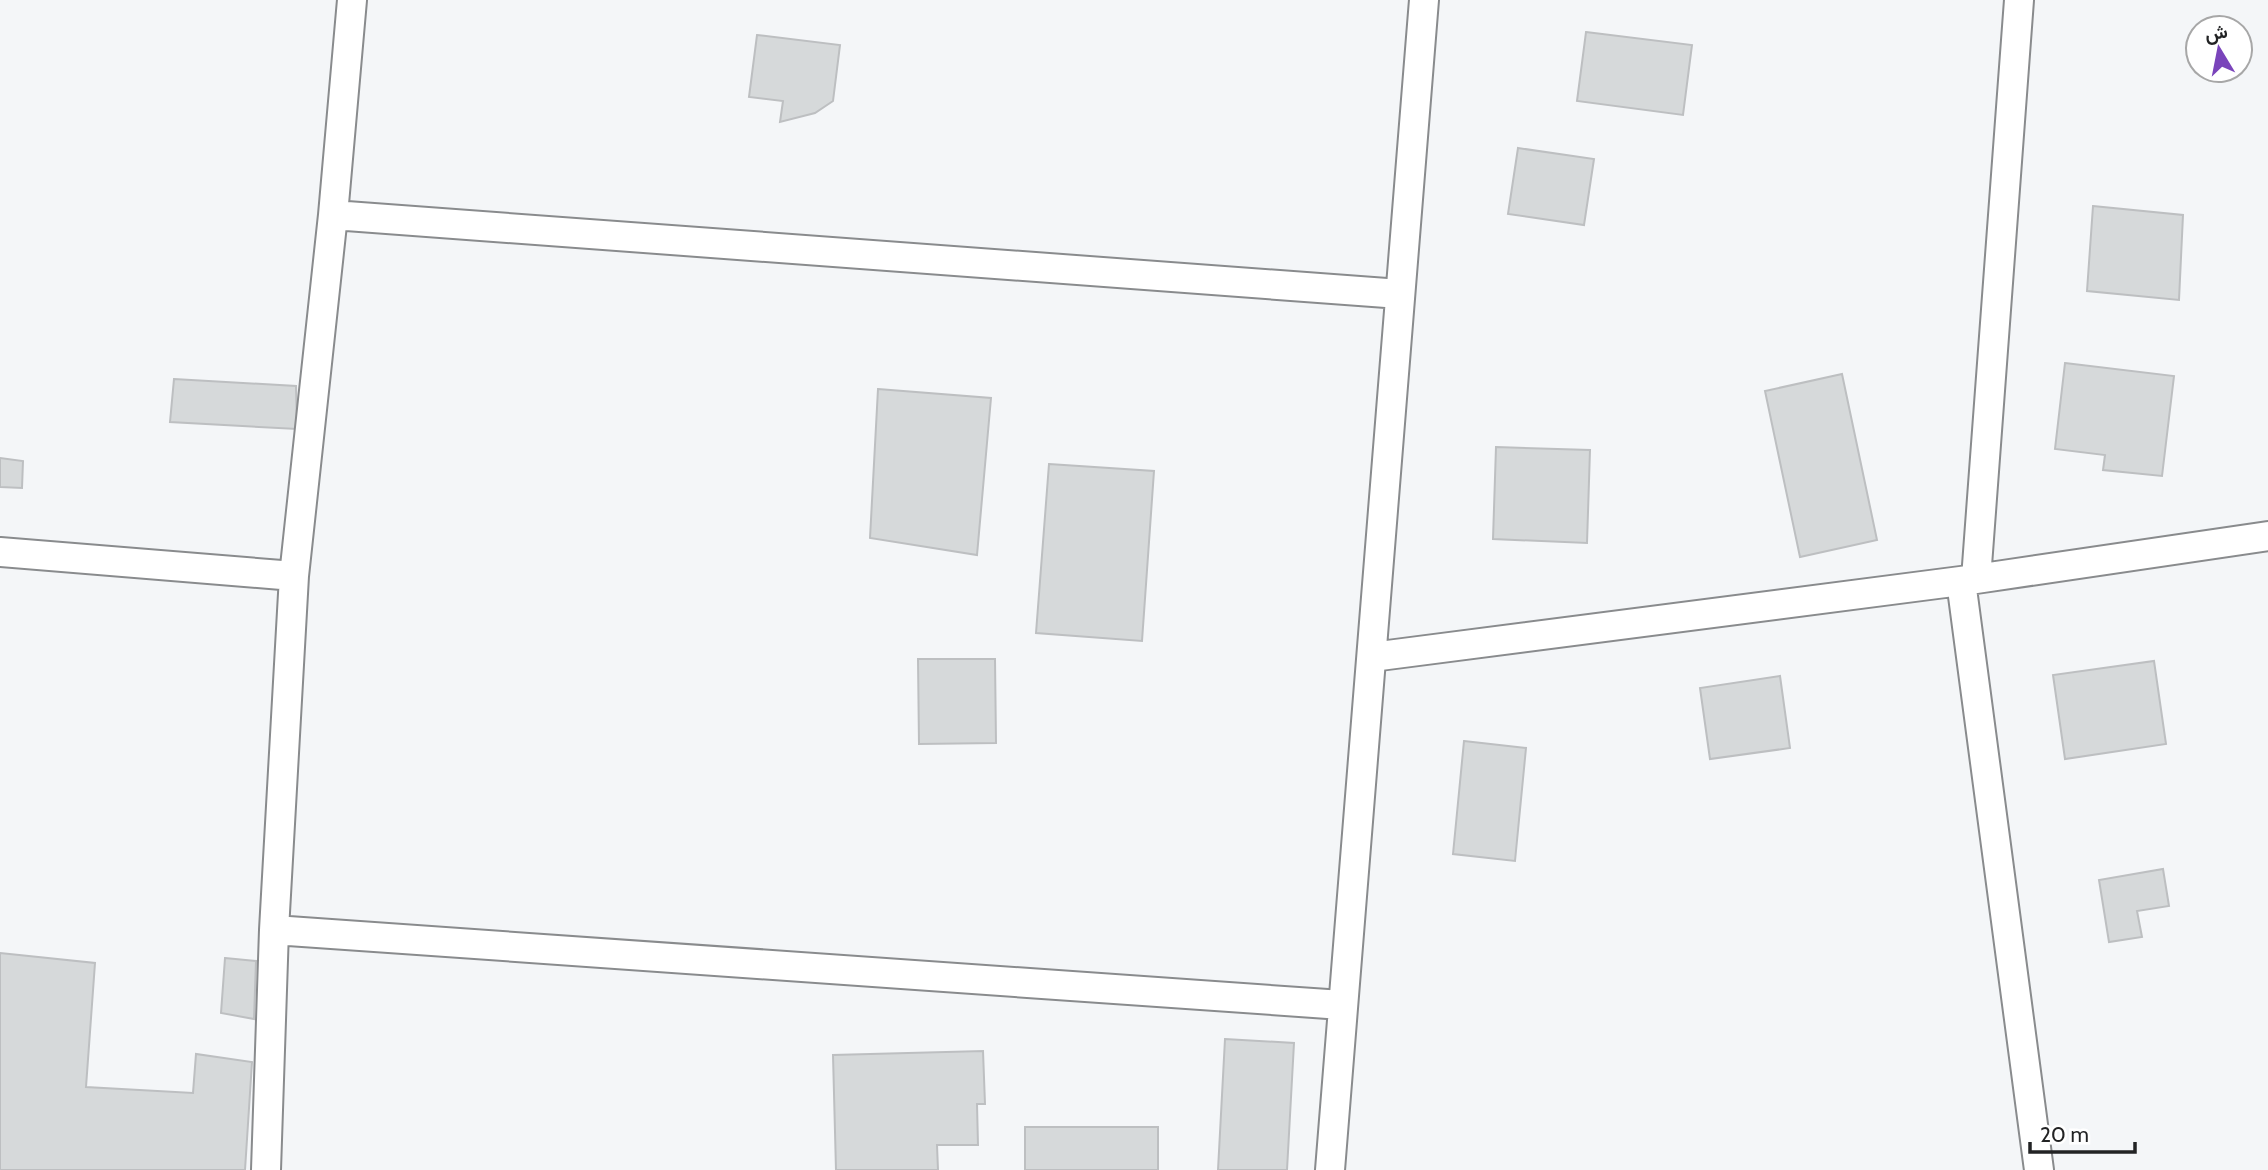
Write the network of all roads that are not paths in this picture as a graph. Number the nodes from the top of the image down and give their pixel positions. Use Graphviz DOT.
graph roads {
  1 [pos="352,0"];
  2 [pos="1424,0"];
  3 [pos="2019,0"];
  4 [pos="333,215"];
  5 [pos="1399,294"];
  6 [pos="2268,536"];
  7 [pos="0,552"];
  8 [pos="294,576"];
  9 [pos="1968,580"];
  10 [pos="1372,657"];
  11 [pos="274,930"];
  12 [pos="1342,1005"];
  13 [pos="265,1170"];
  14 [pos="1330,1170"];
  15 [pos="2039,1170"];
  1 -- 4 [label="street"];
  2 -- 5 [label="street"];
  3 -- 9 [label="street"];
  4 -- 5 [label="street"];
  4 -- 8 [label="street"];
  5 -- 10 [label="street"];
  6 -- 9 [label="street"];
  7 -- 8 [label="street"];
  8 -- 11 [label="street"];
  9 -- 10 [label="street"];
  9 -- 15 [label="street"];
  10 -- 12 [label="street"];
  11 -- 12 [label="street"];
  11 -- 13 [label="street"];
  12 -- 14 [label="street"];
}
